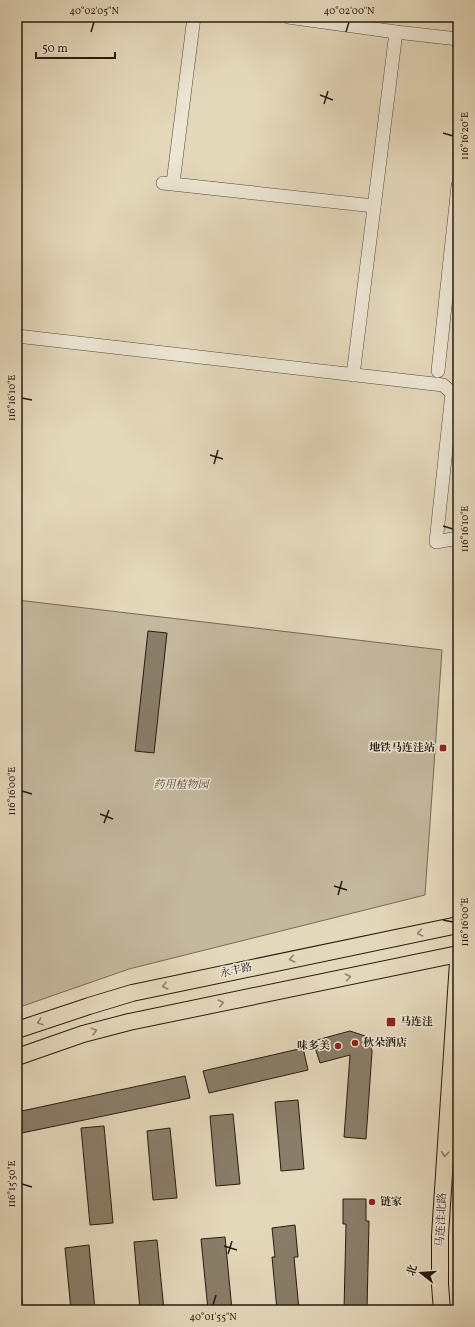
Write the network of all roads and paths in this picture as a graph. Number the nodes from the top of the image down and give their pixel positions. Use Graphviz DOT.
graph roads {
  1 [pos="194,17"];
  2 [pos="288,17"];
  3 [pos="396,32"];
  4 [pos="458,39"];
  5 [pos="458,186"];
  6 [pos="374,206"];
  7 [pos="17,336"];
  8 [pos="438,371"];
  9 [pos="353,374"];
  10 [pos="458,538"];
  11 [pos="458,925"];
  12 [pos="458,954"];
  13 [pos="458,962"];
  14 [pos="17,1030"];
  15 [pos="17,1057"];
  16 [pos="442,1310"];
  1 -- 6 [label="street"];
  2 -- 3 [label="street"];
  3 -- 4 [label="street"];
  3 -- 6 [label="street"];
  5 -- 8 [label="street"];
  6 -- 9 [label="street"];
  7 -- 9 [label="street"];
  9 -- 10 [label="street"];
  11 -- 14 [label="main road, 永丰路, one-way"];
  15 -- 12 [label="main road, one-way"];
  13 -- 16 [label="main road, 马连洼北路, one-way"];
}
